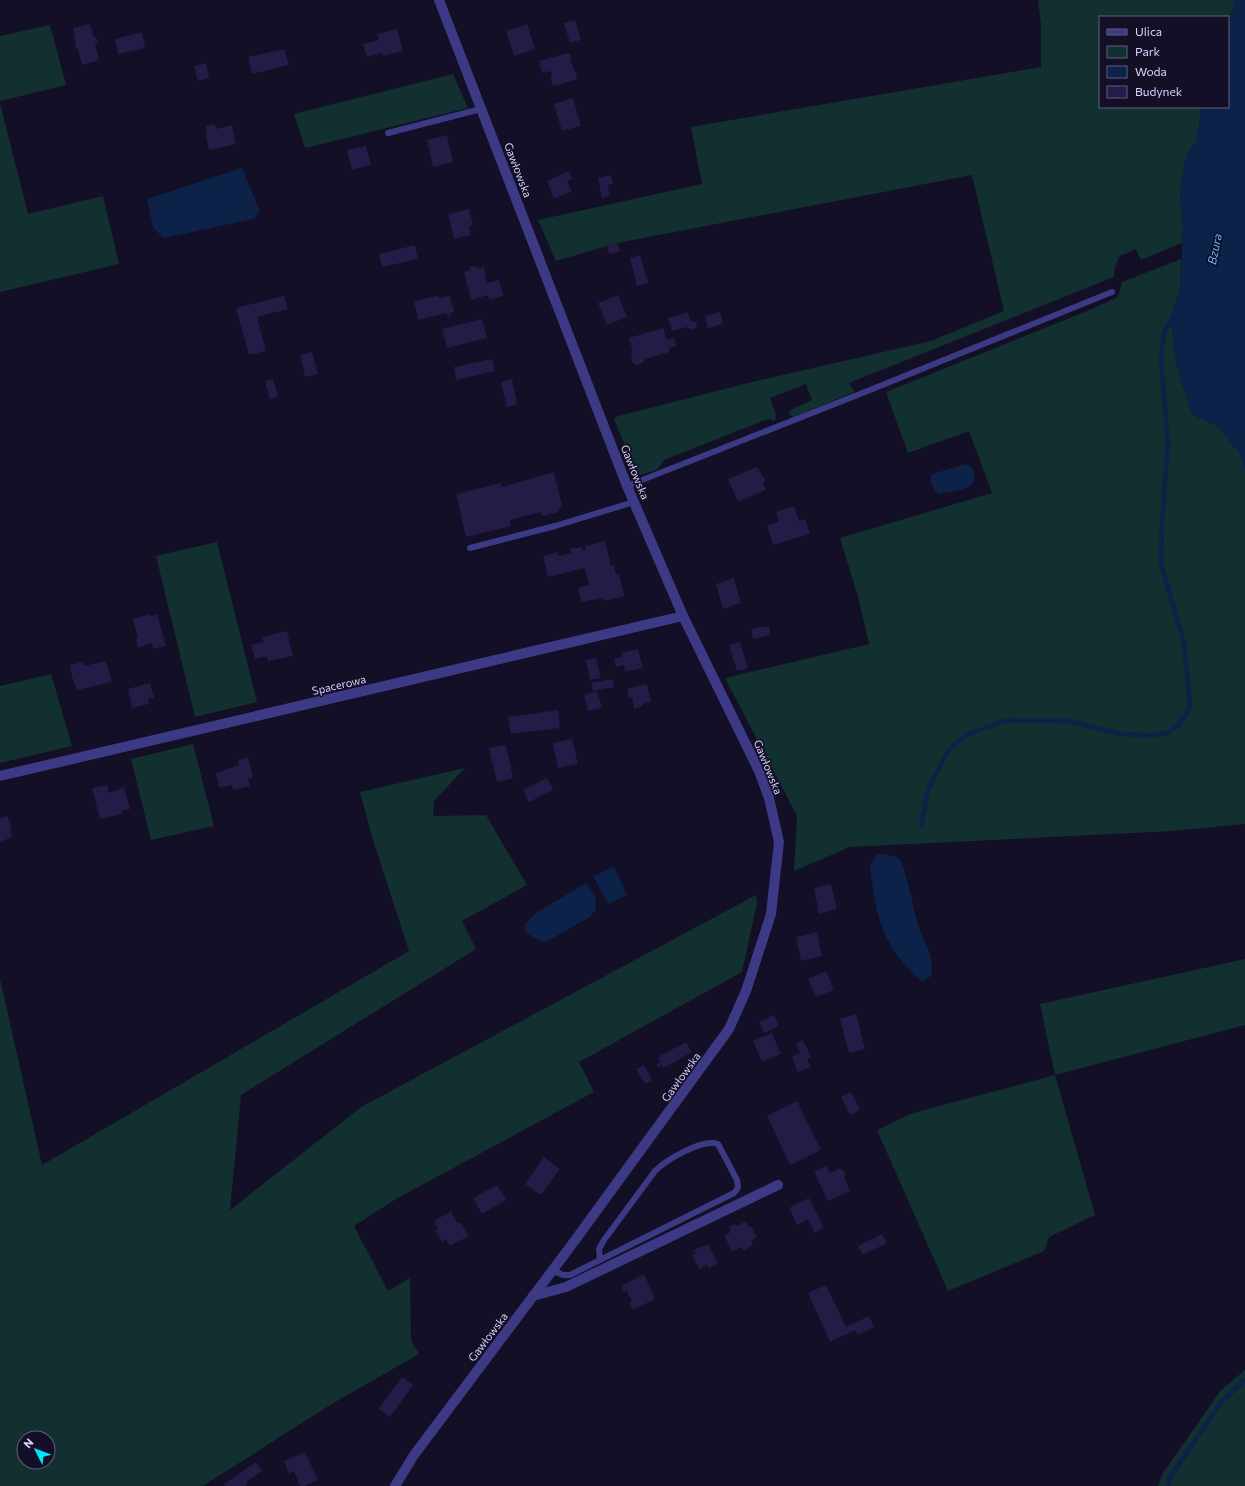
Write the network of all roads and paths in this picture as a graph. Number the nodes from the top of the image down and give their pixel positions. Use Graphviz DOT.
graph roads {
  1 [pos="439,0"];
  2 [pos="482,109"];
  3 [pos="388,133"];
  4 [pos="1112,292"];
  5 [pos="627,486"];
  6 [pos="634,502"];
  7 [pos="470,548"];
  8 [pos="683,616"];
  9 [pos="0,776"];
  10 [pos="778,1185"];
  11 [pos="600,1260"];
  12 [pos="552,1270"];
  13 [pos="533,1296"];
  14 [pos="395,1486"];
  1 -- 2 [label="street, Gawłowska"];
  2 -- 3 [label="lane"];
  2 -- 5 [label="street, Gawłowska"];
  4 -- 5 [label="lane"];
  5 -- 6 [label="street, Gawłowska"];
  6 -- 7 [label="lane"];
  6 -- 8 [label="street, Gawłowska"];
  8 -- 9 [label="street, Spacerowa"];
  8 -- 12 [label="street, Gawłowska"];
  10 -- 13 [label="street"];
  11 -- 11 [label="lane"];
  11 -- 12 [label="lane"];
  12 -- 13 [label="street, Gawłowska"];
  13 -- 14 [label="street, Gawłowska"];
}
